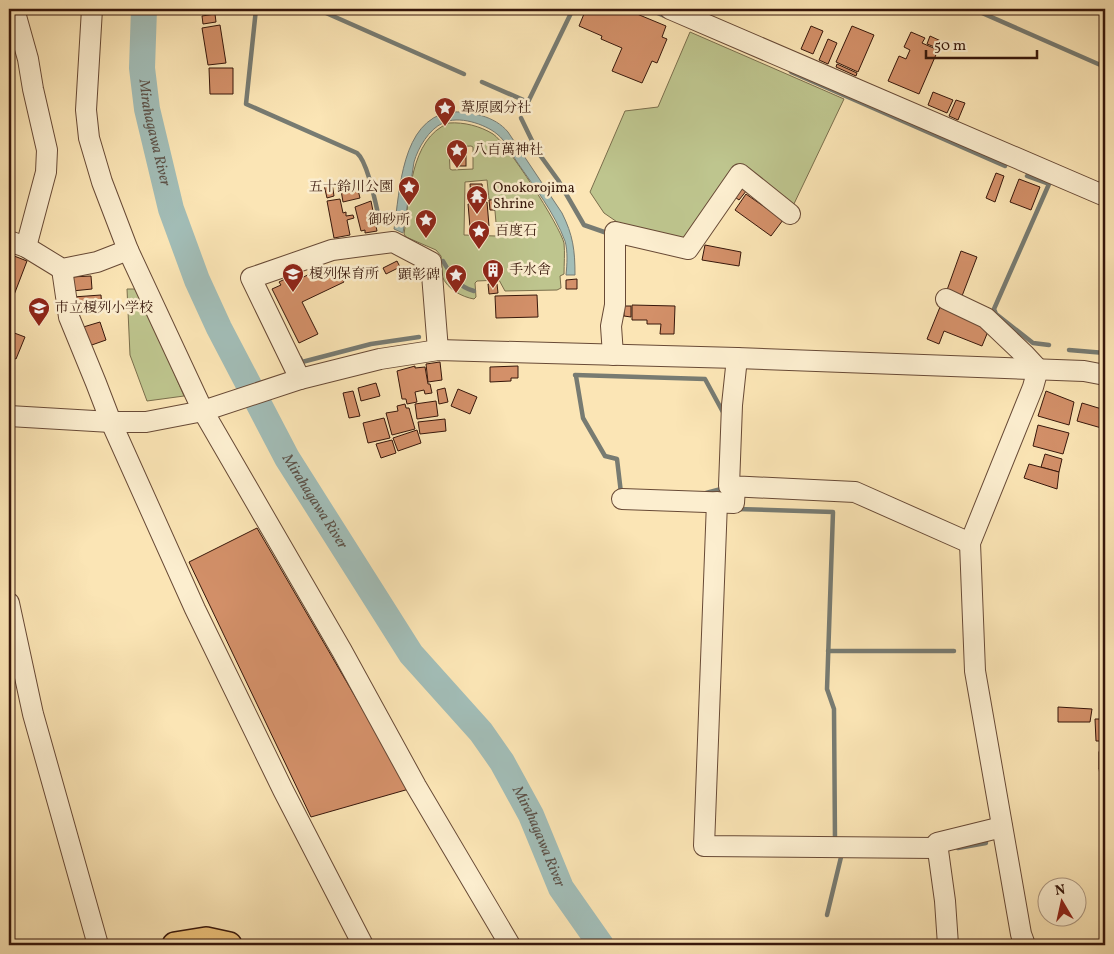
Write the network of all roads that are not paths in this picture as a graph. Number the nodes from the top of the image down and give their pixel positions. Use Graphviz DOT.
graph roads {
  1 [pos="14,9"];
  2 [pos="92,9"];
  3 [pos="670,9"];
  4 [pos="1105,196"];
  5 [pos="790,214"];
  6 [pos="17,244"];
  7 [pos="128,250"];
  8 [pos="62,269"];
  9 [pos="946,299"];
  10 [pos="438,350"];
  11 [pos="613,355"];
  12 [pos="737,358"];
  13 [pos="1038,369"];
  14 [pos="1105,375"];
  15 [pos="296,380"];
  16 [pos="203,411"];
  17 [pos="9,416"];
  18 [pos="110,422"];
  19 [pos="735,487"];
  20 [pos="622,499"];
  21 [pos="717,502"];
  22 [pos="970,543"];
  23 [pos="9,603"];
  24 [pos="1002,827"];
  25 [pos="936,848"];
  26 [pos="98,945"];
  27 [pos="175,945"];
  28 [pos="229,945"];
  29 [pos="363,945"];
  30 [pos="510,945"];
  31 [pos="948,945"];
  32 [pos="1025,945"];
  1 -- 6 [label="street"];
  2 -- 7 [label="street"];
  3 -- 4 [label="street"];
  5 -- 11 [label="street"];
  6 -- 8 [label="street"];
  7 -- 8 [label="street"];
  7 -- 16 [label="street"];
  8 -- 18 [label="street"];
  9 -- 13 [label="street"];
  10 -- 11 [label="street"];
  10 -- 15 [label="street"];
  10 -- 15 [label="street"];
  11 -- 12 [label="street"];
  12 -- 13 [label="street"];
  12 -- 19 [label="street"];
  13 -- 14 [label="street"];
  13 -- 22 [label="street"];
  15 -- 16 [label="street"];
  16 -- 18 [label="street"];
  16 -- 30 [label="street"];
  17 -- 18 [label="street"];
  18 -- 29 [label="street"];
  19 -- 21 [label="street"];
  19 -- 22 [label="street"];
  20 -- 21 [label="street"];
  21 -- 25 [label="street"];
  22 -- 24 [label="street"];
  23 -- 26 [label="street"];
  24 -- 25 [label="street"];
  24 -- 32 [label="street"];
  25 -- 31 [label="street"];
  27 -- 28 [label="main road"];
}
